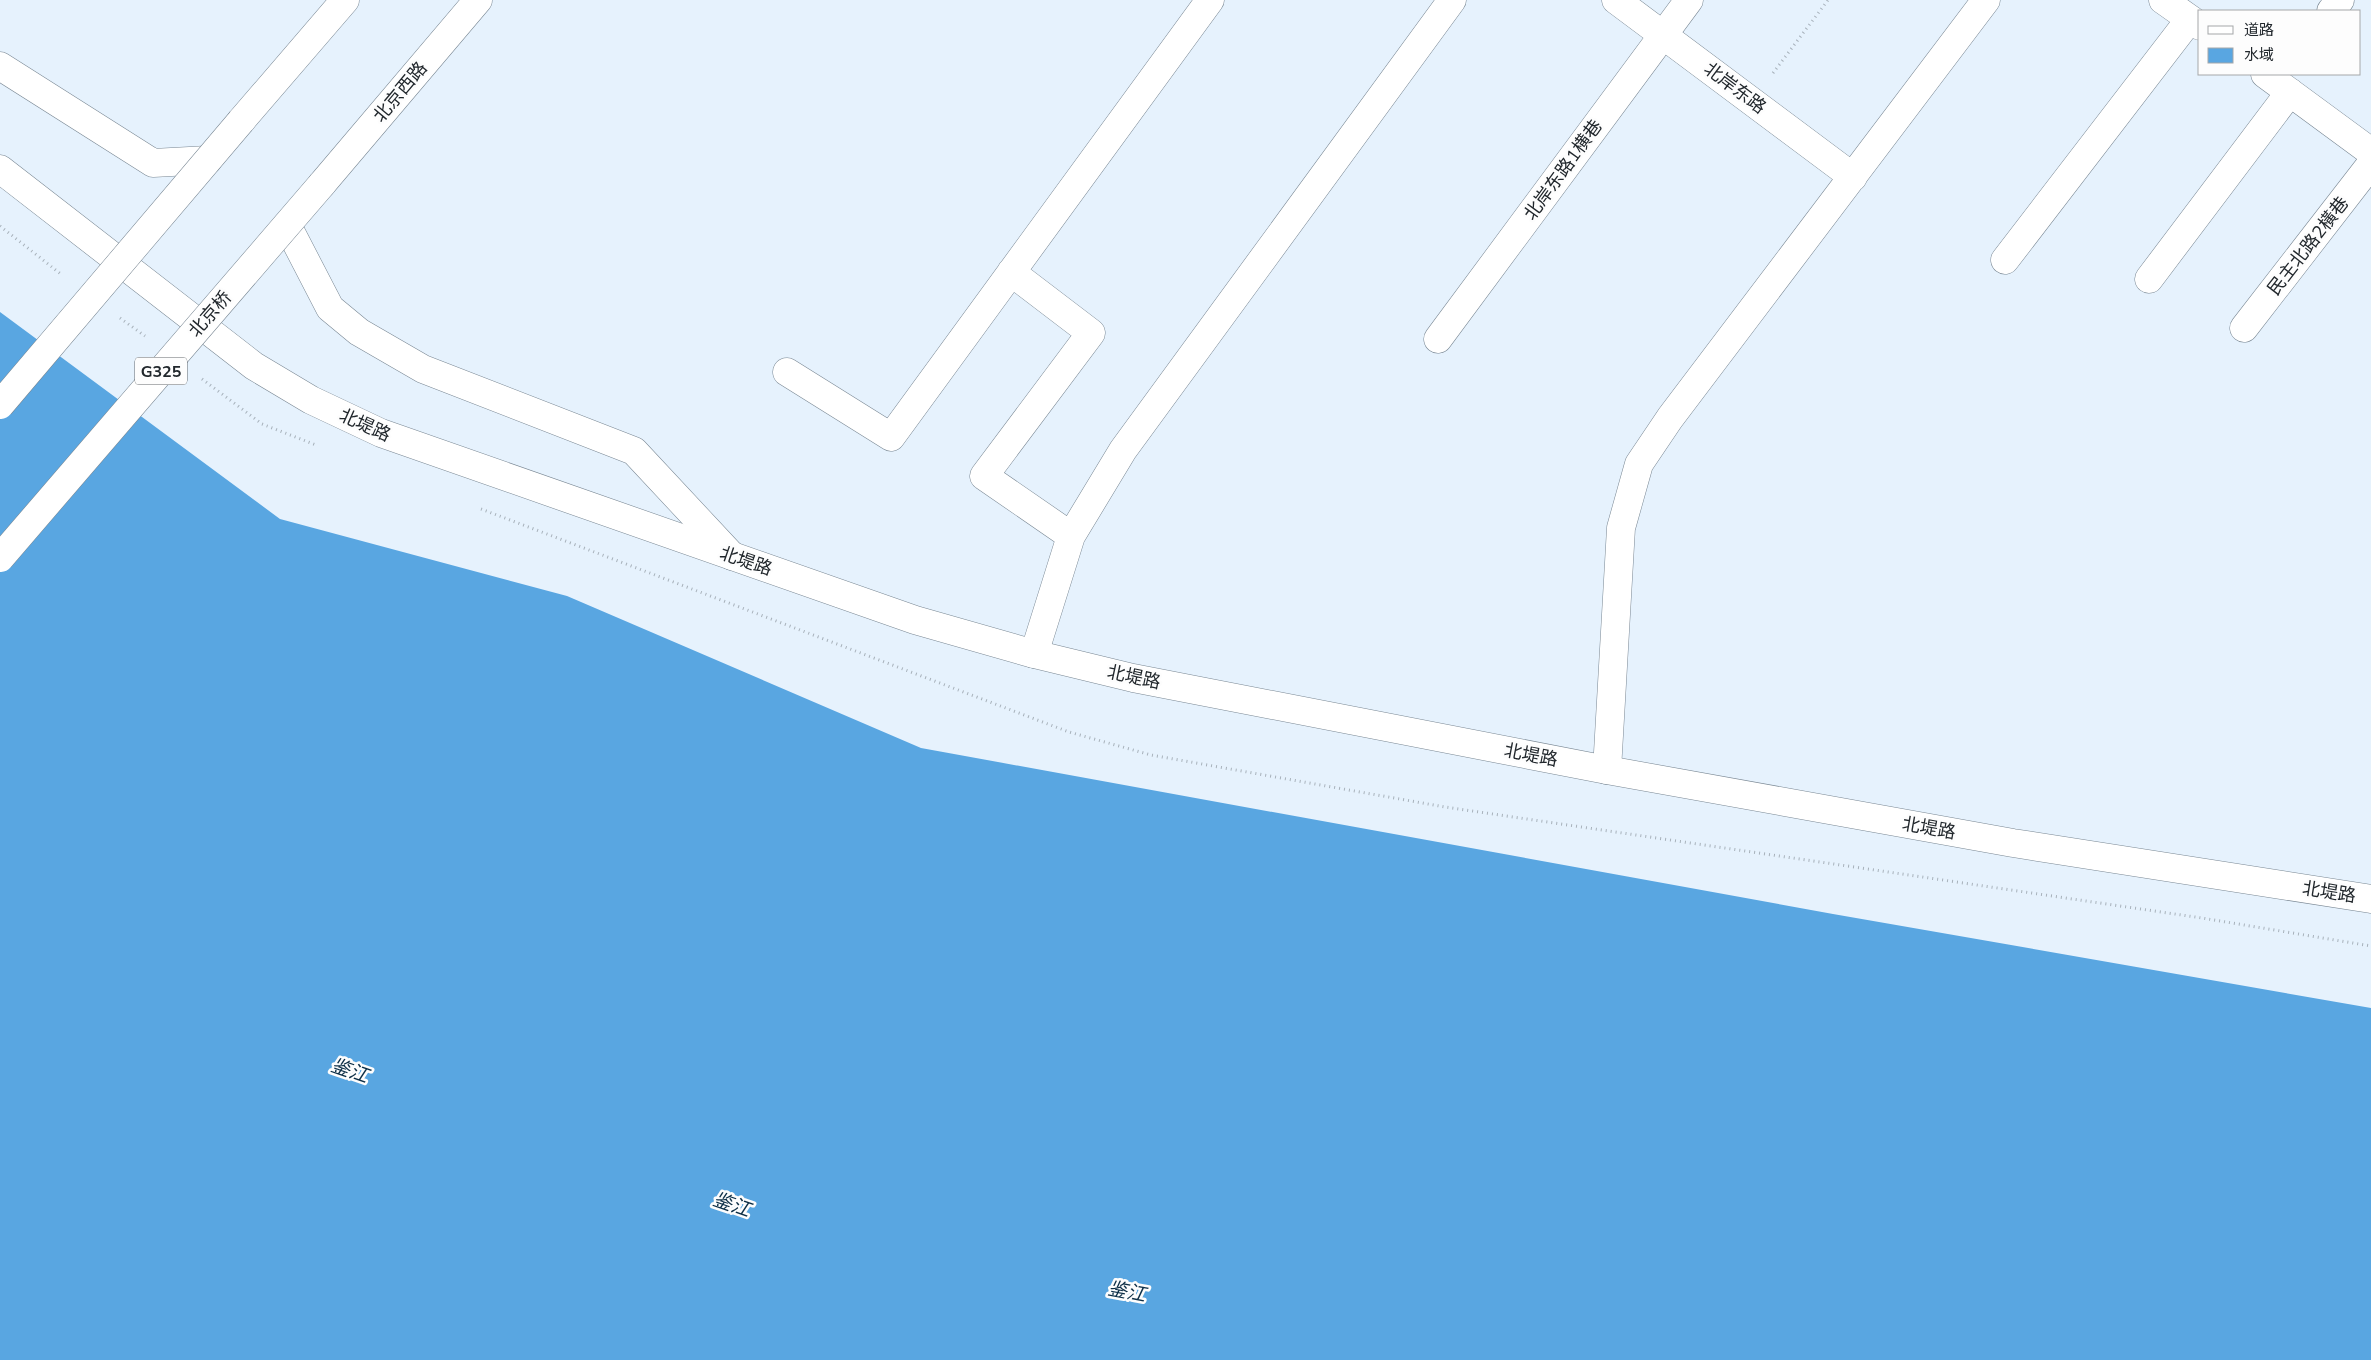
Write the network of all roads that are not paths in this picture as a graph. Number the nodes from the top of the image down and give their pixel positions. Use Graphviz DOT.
graph roads {
  1 [pos="345,0"];
  2 [pos="478,0"];
  3 [pos="1210,0"];
  4 [pos="1452,0"];
  5 [pos="1616,0"];
  6 [pos="1689,0"];
  7 [pos="1986,0"];
  8 [pos="2163,0"];
  9 [pos="2340,0"];
  10 [pos="2332,10"];
  11 [pos="2195,22"];
  12 [pos="1663,35"];
  13 [pos="0,66"];
  14 [pos="2279,81"];
  15 [pos="2371,152"];
  16 [pos="208,160"];
  17 [pos="2371,164"];
  18 [pos="0,169"];
  19 [pos="1853,177"];
  20 [pos="322,184"];
  21 [pos="287,225"];
  22 [pos="2005,260"];
  23 [pos="1011,272"];
  24 [pos="2149,279"];
  25 [pos="2244,328"];
  26 [pos="1438,339"];
  27 [pos="786,372"];
  28 [pos="0,405"];
  29 [pos="1071,536"];
  30 [pos="732,556"];
  31 [pos="0,558"];
  32 [pos="1034,654"];
  33 [pos="1607,770"];
  34 [pos="2371,899"];
  1 -- 16 [label="main road, bridge"];
  2 -- 20 [label="main road, 北京西路 / G325"];
  3 -- 23 [label="main road"];
  4 -- 29 [label="main road"];
  5 -- 12 [label="main road, 北岸东路"];
  6 -- 12 [label="main road, 北岸东路1横巷"];
  7 -- 19 [label="main road"];
  8 -- 11 [label="main road"];
  9 -- 10 [label="main road"];
  11 -- 22 [label="main road"];
  12 -- 19 [label="main road, 北岸东路"];
  12 -- 26 [label="main road, 北岸东路1横巷"];
  13 -- 16 [label="main road"];
  14 -- 15 [label="main road"];
  14 -- 24 [label="main road"];
  16 -- 28 [label="main road, bridge"];
  17 -- 25 [label="main road, 民主北路2橫巷"];
  18 -- 30 [label="main road, 北堤路"];
  19 -- 33 [label="main road"];
  20 -- 21 [label="main road, 北京桥 / G325, bridge"];
  21 -- 30 [label="main road"];
  21 -- 31 [label="main road, 北京桥 / G325, bridge"];
  23 -- 27 [label="main road"];
  23 -- 29 [label="main road"];
  29 -- 32 [label="main road"];
  30 -- 32 [label="main road, 北堤路"];
  32 -- 33 [label="main road, 北堤路"];
  33 -- 34 [label="main road, 北堤路"];
}
